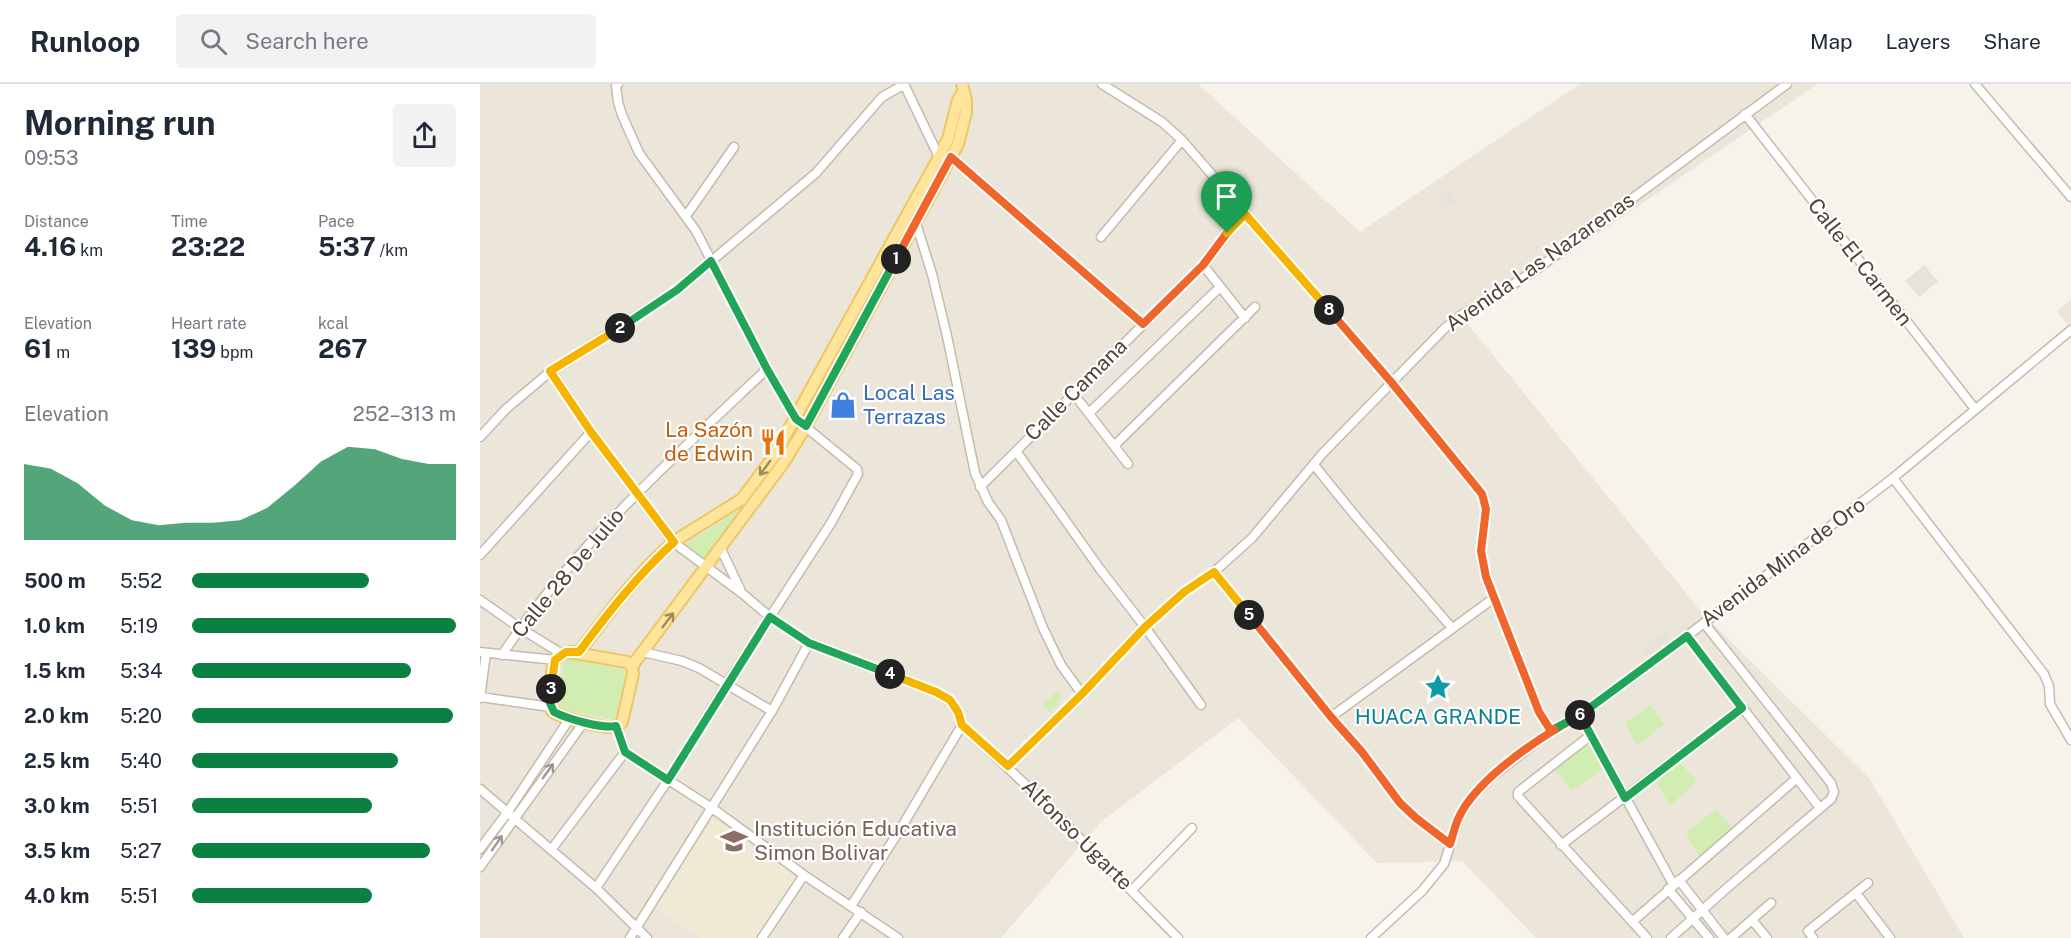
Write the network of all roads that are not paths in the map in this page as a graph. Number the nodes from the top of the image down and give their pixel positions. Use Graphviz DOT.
graph roads {
  1 [pos="616,84"];
  2 [pos="904,84"];
  3 [pos="1102,84"];
  4 [pos="1787,84"];
  5 [pos="1975,84"];
  6 [pos="963,87"];
  7 [pos="1745,114"];
  8 [pos="1182,140"];
  9 [pos="734,147"];
  10 [pos="939,157"];
  11 [pos="951,157"];
  12 [pos="2071,197"];
  13 [pos="910,212"];
  14 [pos="1245,214"];
  15 [pos="686,216"];
  16 [pos="916,222"];
  17 [pos="1101,237"];
  18 [pos="711,261"];
  19 [pos="1203,265"];
  20 [pos="1220,287"];
  21 [pos="1256,307"];
  22 [pos="1245,318"];
  23 [pos="1143,324"];
  24 [pos="2071,330"];
  25 [pos="767,369"];
  26 [pos="550,371"];
  27 [pos="1392,383"];
  28 [pos="1080,402"];
  29 [pos="1975,409"];
  30 [pos="1089,413"];
  31 [pos="796,419"];
  32 [pos="806,426"];
  33 [pos="591,432"];
  34 [pos="480,438"];
  35 [pos="1114,446"];
  36 [pos="1016,451"];
  37 [pos="1128,464"];
  38 [pos="1314,465"];
  39 [pos="1893,478"];
  40 [pos="980,487"];
  41 [pos="636,493"];
  42 [pos="674,542"];
  43 [pos="721,549"];
  44 [pos="480,555"];
  45 [pos="707,567"];
  46 [pos="1214,572"];
  47 [pos="743,594"];
  48 [pos="1494,598"];
  49 [pos="480,600"];
  50 [pos="770,617"];
  51 [pos="1704,623"];
  52 [pos="1145,627"];
  53 [pos="519,628"];
  54 [pos="1452,628"];
  55 [pos="1687,636"];
  56 [pos="809,643"];
  57 [pos="579,652"];
  58 [pos="644,652"];
  59 [pos="483,653"];
  60 [pos="502,655"];
  61 [pos="559,657"];
  62 [pos="632,666"];
  63 [pos="726,685"];
  64 [pos="1082,694"];
  65 [pos="480,697"];
  66 [pos="1201,705"];
  67 [pos="550,707"];
  68 [pos="1742,708"];
  69 [pos="772,711"];
  70 [pos="1580,715"];
  71 [pos="1331,717"];
  72 [pos="570,718"];
  73 [pos="584,722"];
  74 [pos="962,725"];
  75 [pos="616,726"];
  76 [pos="1551,731"];
  77 [pos="1591,735"];
  78 [pos="2071,740"];
  79 [pos="625,752"];
  80 [pos="1008,766"];
  81 [pos="1797,778"];
  82 [pos="668,780"];
  83 [pos="480,789"];
  84 [pos="1625,798"];
  85 [pos="712,808"];
  86 [pos="1820,808"];
  87 [pos="511,816"];
  88 [pos="1192,828"];
  89 [pos="1450,844"];
  90 [pos="1561,845"];
  91 [pos="480,849"];
  92 [pos="551,850"];
  93 [pos="480,867"];
  94 [pos="804,875"];
  95 [pos="1868,883"];
  96 [pos="1673,884"];
  97 [pos="596,888"];
  98 [pos="1132,890"];
  99 [pos="1856,893"];
  100 [pos="1771,903"];
  101 [pos="851,906"];
  102 [pos="1703,909"];
  103 [pos="861,912"];
  104 [pos="1694,918"];
  105 [pos="1752,920"];
  106 [pos="1632,922"];
  107 [pos="637,927"];
  108 [pos="630,938"];
  109 [pos="648,938"];
  110 [pos="762,938"];
  111 [pos="843,938"];
  112 [pos="898,938"];
  113 [pos="1178,938"];
  114 [pos="1371,938"];
  115 [pos="1647,938"];
  116 [pos="1671,938"];
  117 [pos="1709,938"];
  118 [pos="1724,938"];
  119 [pos="1731,938"];
  120 [pos="1767,938"];
  121 [pos="1813,938"];
  122 [pos="1890,938"];
  1 -- 15 [label="street"];
  2 -- 10 [label="street"];
  2 -- 18 [label="street"];
  3 -- 8 [label="street"];
  4 -- 7 [label="street, Avenida Las Nazarenas"];
  5 -- 12 [label="street"];
  6 -- 10 [label="main road"];
  6 -- 11 [label="main road"];
  7 -- 27 [label="street, Avenida Las Nazarenas"];
  7 -- 29 [label="street, Calle El Carmen"];
  8 -- 14 [label="street"];
  8 -- 17 [label="street"];
  9 -- 15 [label="street"];
  10 -- 13 [label="main road"];
  11 -- 16 [label="main road"];
  11 -- 23 [label="street"];
  13 -- 16 [label="street"];
  13 -- 31 [label="main road"];
  14 -- 19 [label="street, Calle Camana"];
  14 -- 27 [label="street"];
  15 -- 18 [label="street"];
  16 -- 32 [label="main road"];
  16 -- 40 [label="street"];
  18 -- 25 [label="street"];
  18 -- 26 [label="street"];
  19 -- 20 [label="street"];
  19 -- 23 [label="street, Calle Camana"];
  20 -- 22 [label="street"];
  20 -- 30 [label="street"];
  21 -- 22 [label="street"];
  22 -- 35 [label="street"];
  23 -- 36 [label="street, Calle Camana"];
  24 -- 29 [label="street, Avenida Mina de Oro"];
  25 -- 31 [label="street"];
  25 -- 41 [label="street, Calle 28 De Julio"];
  26 -- 33 [label="street, Alfonso Ugarte"];
  26 -- 34 [label="street"];
  27 -- 38 [label="street, Avenida Las Nazarenas"];
  27 -- 48 [label="street"];
  28 -- 30 [label="street"];
  29 -- 39 [label="street, Avenida Mina de Oro"];
  30 -- 35 [label="street"];
  31 -- 32 [label="street"];
  31 -- 42 [label="main road, one-way"];
  32 -- 43 [label="main road"];
  32 -- 50 [label="street"];
  33 -- 41 [label="street, Alfonso Ugarte"];
  33 -- 44 [label="street"];
  35 -- 37 [label="street"];
  36 -- 40 [label="street, Calle Camana"];
  36 -- 52 [label="street"];
  38 -- 46 [label="street, Avenida Las Nazarenas"];
  38 -- 54 [label="street"];
  39 -- 51 [label="street, Avenida Mina de Oro"];
  39 -- 78 [label="street"];
  40 -- 64 [label="street"];
  41 -- 42 [label="street, Alfonso Ugarte"];
  41 -- 53 [label="street, Calle 28 De Julio"];
  42 -- 45 [label="street, Alfonso Ugarte"];
  42 -- 57 [label="main road"];
  43 -- 45 [label="main road"];
  43 -- 47 [label="street"];
  45 -- 47 [label="street, Alfonso Ugarte"];
  58 -- 45 [label="main road, one-way"];
  46 -- 52 [label="street, Avenida Las Nazarenas"];
  46 -- 71 [label="street"];
  47 -- 50 [label="street, Alfonso Ugarte"];
  48 -- 54 [label="street"];
  48 -- 76 [label="street"];
  49 -- 53 [label="street"];
  50 -- 56 [label="street, Alfonso Ugarte"];
  50 -- 63 [label="street"];
  51 -- 55 [label="street, Avenida Mina de Oro"];
  51 -- 86 [label="street"];
  52 -- 64 [label="street, Avenida Las Nazarenas"];
  52 -- 66 [label="street"];
  53 -- 60 [label="street, Calle 28 De Julio"];
  53 -- 61 [label="street"];
  54 -- 71 [label="street"];
  55 -- 68 [label="street"];
  55 -- 70 [label="street, Avenida Mina de Oro"];
  56 -- 69 [label="street"];
  56 -- 74 [label="street, Alfonso Ugarte"];
  57 -- 61 [label="main road"];
  57 -- 62 [label="main road"];
  58 -- 62 [label="main road"];
  58 -- 63 [label="street"];
  59 -- 60 [label="street"];
  59 -- 65 [label="street"];
  60 -- 61 [label="street"];
  61 -- 67 [label="main road"];
  62 -- 75 [label="main road"];
  63 -- 69 [label="street"];
  63 -- 82 [label="street"];
  64 -- 80 [label="street, Avenida Las Nazarenas"];
  65 -- 67 [label="street"];
  67 -- 72 [label="main road"];
  68 -- 81 [label="street"];
  68 -- 84 [label="street"];
  69 -- 85 [label="street"];
  70 -- 76 [label="street, Avenida Mina de Oro"];
  70 -- 77 [label="street"];
  71 -- 89 [label="street"];
  72 -- 73 [label="main road"];
  72 -- 87 [label="street"];
  73 -- 75 [label="main road"];
  87 -- 73 [label="street, one-way"];
  74 -- 80 [label="street, Alfonso Ugarte"];
  74 -- 101 [label="street"];
  75 -- 79 [label="street"];
  76 -- 89 [label="street, Avenida Mina de Oro"];
  77 -- 84 [label="street"];
  77 -- 90 [label="street"];
  79 -- 82 [label="street"];
  79 -- 92 [label="street"];
  80 -- 98 [label="street, Alfonso Ugarte"];
  81 -- 86 [label="street"];
  81 -- 96 [label="street"];
  82 -- 85 [label="street"];
  82 -- 97 [label="street"];
  83 -- 87 [label="street"];
  84 -- 90 [label="street"];
  84 -- 96 [label="street"];
  85 -- 94 [label="street"];
  85 -- 107 [label="street"];
  86 -- 102 [label="street"];
  87 -- 91 [label="street"];
  87 -- 92 [label="street"];
  93 -- 87 [label="street, one-way"];
  88 -- 98 [label="street"];
  89 -- 114 [label="street, Avenida Mina de Oro"];
  90 -- 106 [label="street"];
  92 -- 97 [label="street"];
  94 -- 101 [label="street"];
  94 -- 110 [label="street"];
  95 -- 99 [label="street"];
  96 -- 102 [label="street"];
  96 -- 104 [label="street"];
  96 -- 106 [label="street"];
  97 -- 107 [label="street"];
  98 -- 113 [label="street, Alfonso Ugarte"];
  99 -- 121 [label="street"];
  99 -- 122 [label="street"];
  100 -- 105 [label="street"];
  101 -- 103 [label="street"];
  102 -- 104 [label="street"];
  102 -- 118 [label="street"];
  103 -- 111 [label="street"];
  103 -- 112 [label="street"];
  104 -- 116 [label="street"];
  104 -- 117 [label="street"];
  105 -- 119 [label="street"];
  105 -- 120 [label="street"];
  106 -- 115 [label="street"];
  107 -- 108 [label="street"];
  107 -- 109 [label="street"];
}
